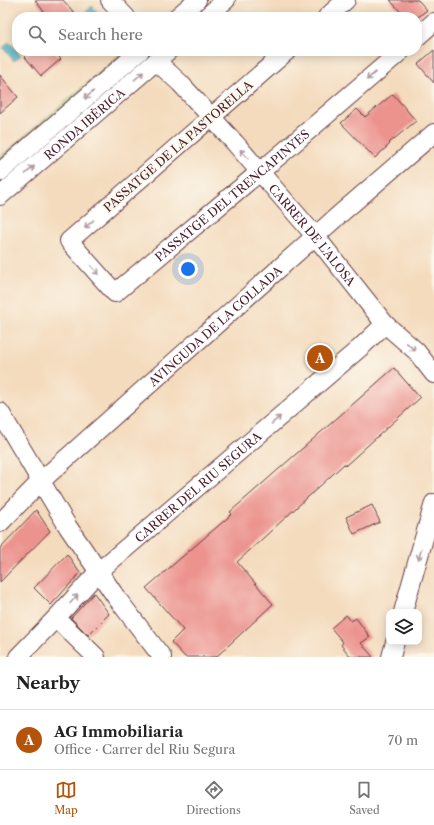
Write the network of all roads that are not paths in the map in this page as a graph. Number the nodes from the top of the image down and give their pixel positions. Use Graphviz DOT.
graph roads {
  1 [pos="110,0"];
  2 [pos="197,0"];
  3 [pos="226,0"];
  4 [pos="346,0"];
  5 [pos="121,12"];
  6 [pos="183,12"];
  7 [pos="212,12"];
  8 [pos="333,12"];
  9 [pos="434,22"];
  10 [pos="422,33"];
  11 [pos="134,56"];
  12 [pos="162,56"];
  13 [pos="282,56"];
  14 [pos="395,56"];
  15 [pos="211,117"];
  16 [pos="434,133"];
  17 [pos="0,172"];
  18 [pos="260,172"];
  19 [pos="0,196"];
  20 [pos="316,237"];
  21 [pos="69,241"];
  22 [pos="385,324"];
  23 [pos="434,374"];
  24 [pos="0,412"];
  25 [pos="41,481"];
  26 [pos="434,504"];
  27 [pos="0,523"];
  28 [pos="98,572"];
  29 [pos="404,609"];
  30 [pos="56,618"];
  31 [pos="394,645"];
  32 [pos="18,657"];
  33 [pos="96,657"];
  34 [pos="162,657"];
  35 [pos="390,657"];
  1 -- 5 [label="street"];
  2 -- 6 [label="street"];
  3 -- 7 [label="street"];
  4 -- 8 [label="street"];
  9 -- 10 [label="street"];
  11 -- 17 [label="street, RONDA IBÈRICA, one-way"];
  12 -- 15 [label="street, CARRER DE L'ALOSA"];
  19 -- 12 [label="street, RONDA IBÈRICA, one-way"];
  13 -- 15 [label="street, PASSATGE DE LA PASTORELLA"];
  14 -- 18 [label="street, PASSATGE DEL TRENCAPINYES, one-way"];
  18 -- 15 [label="street, CARRER DE L'ALOSA, one-way"];
  15 -- 21 [label="street, PASSATGE DE LA PASTORELLA, one-way"];
  16 -- 20 [label="street, AVINGUDA DE LA COLLADA"];
  18 -- 20 [label="street, CARRER DE L'ALOSA"];
  21 -- 18 [label="street, PASSATGE DEL TRENCAPINYES, one-way"];
  20 -- 22 [label="street, CARRER DE L'ALOSA"];
  20 -- 25 [label="street, AVINGUDA DE LA COLLADA"];
  22 -- 23 [label="street, CARRER DE L'ALOSA, one-way"];
  28 -- 22 [label="street, CARRER DEL RIU SEGURA, one-way"];
  24 -- 25 [label="street"];
  25 -- 27 [label="street, AVINGUDA DE LA COLLADA"];
  25 -- 28 [label="street"];
  26 -- 29 [label="street, one-way"];
  30 -- 28 [label="street, CARRER DEL RIU SEGURA, one-way"];
  28 -- 34 [label="street"];
  30 -- 32 [label="street, CARRER DEL RIU SEGURA"];
  30 -- 33 [label="street"];
  31 -- 35 [label="street"];
}
